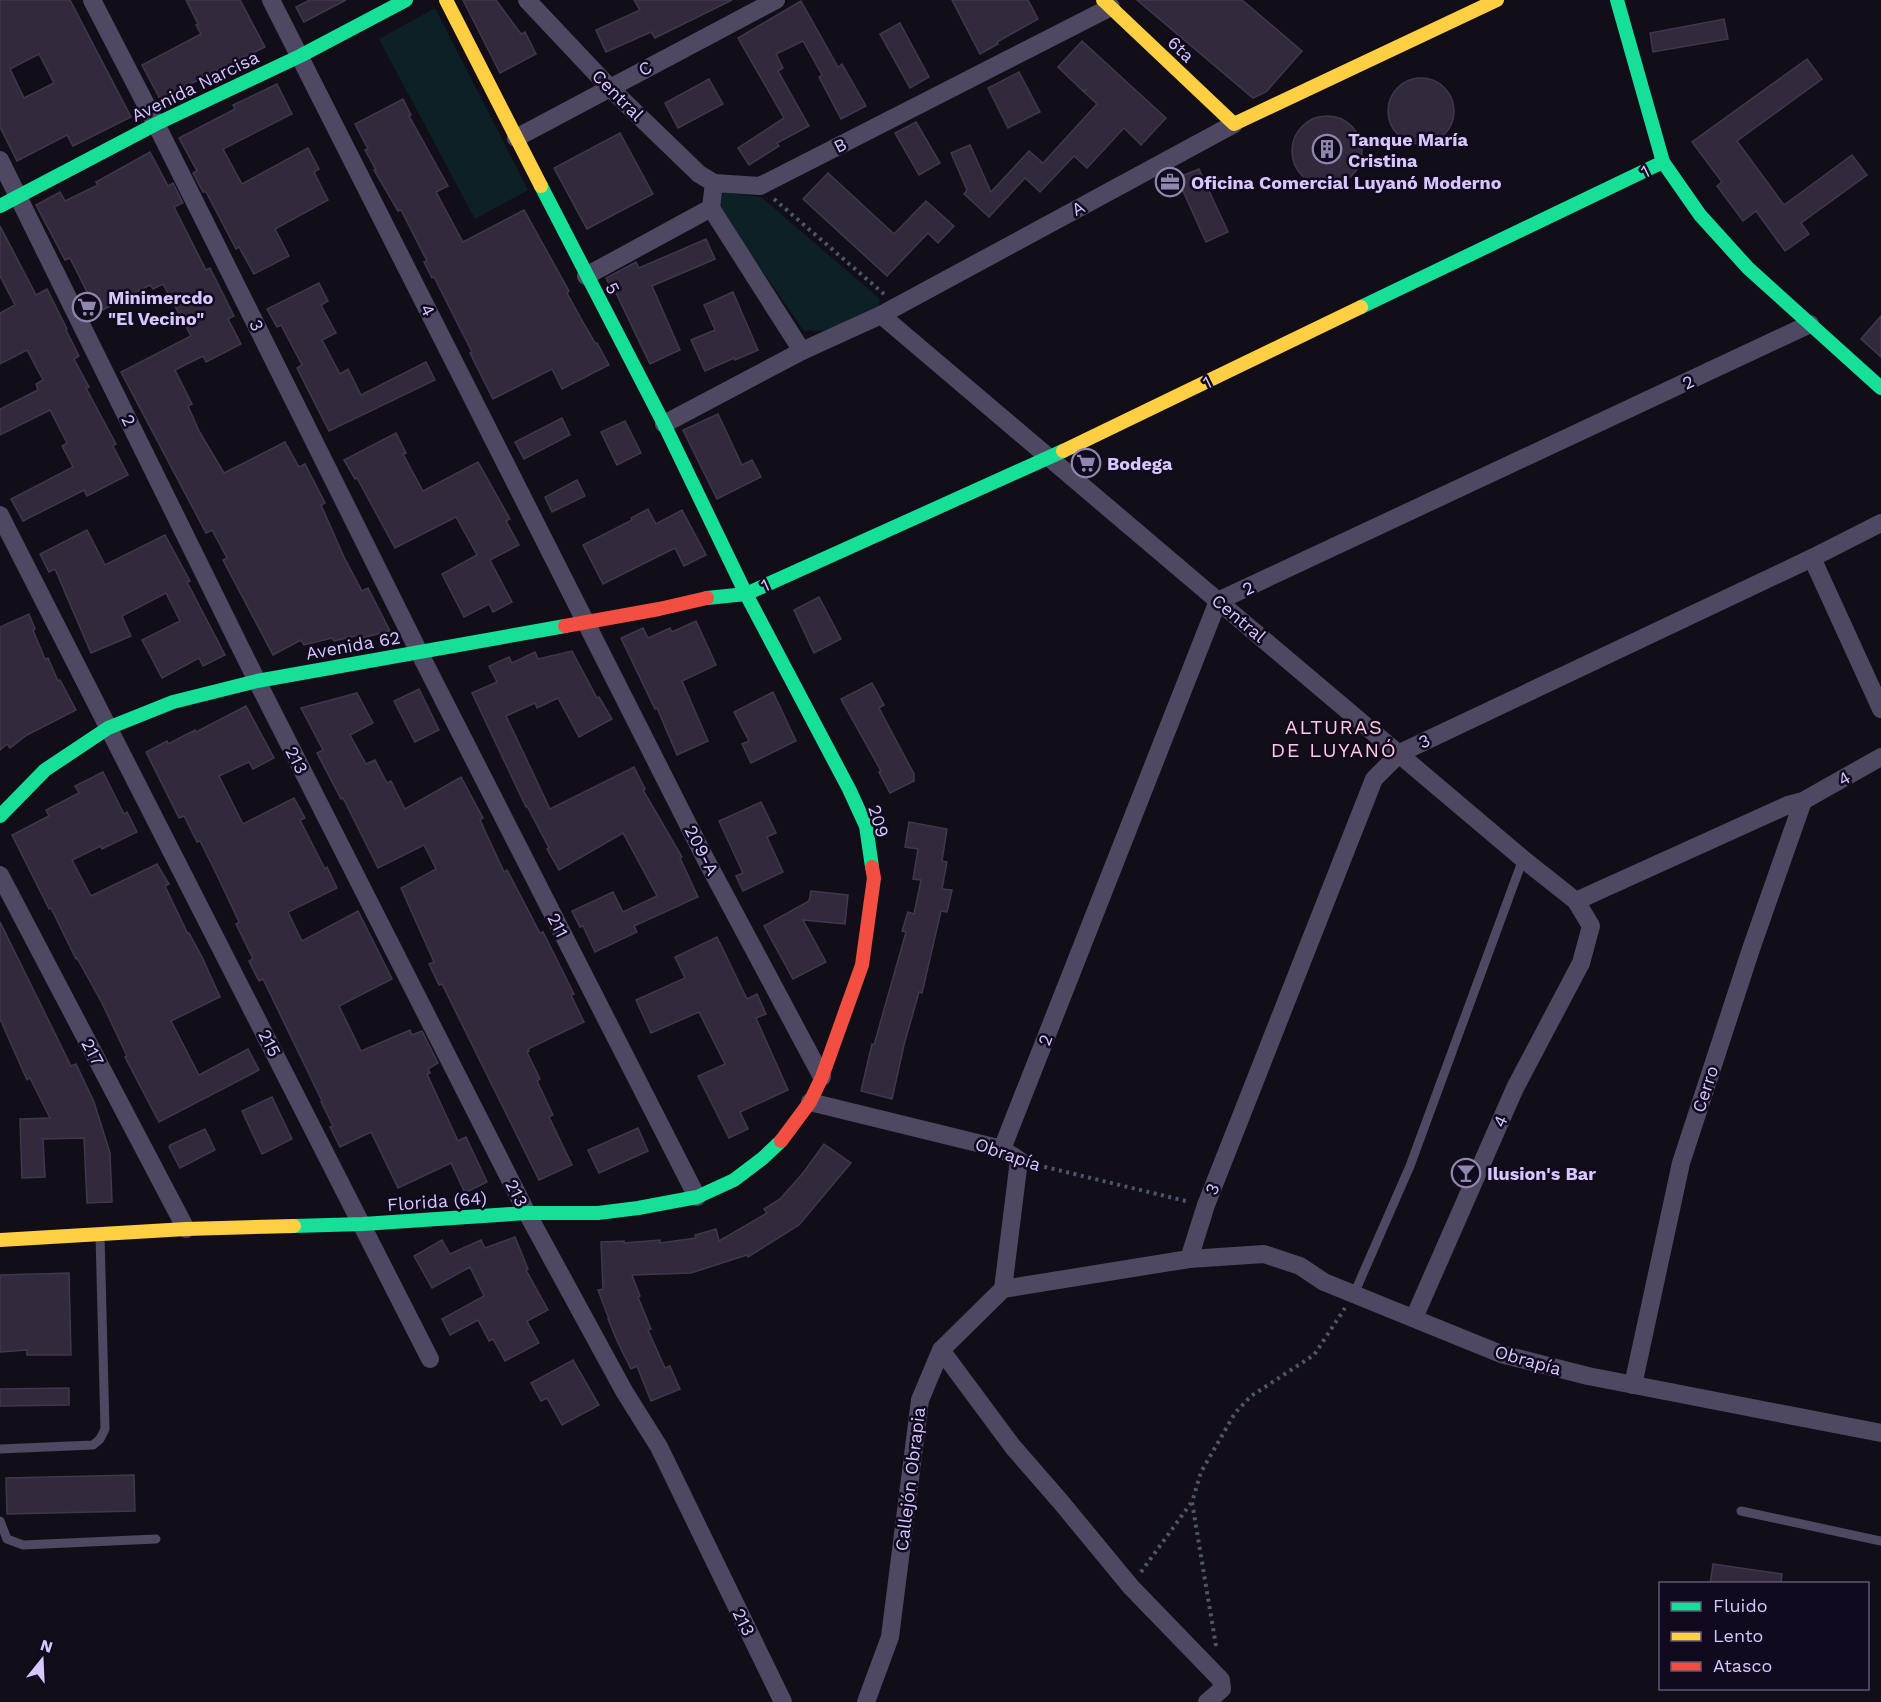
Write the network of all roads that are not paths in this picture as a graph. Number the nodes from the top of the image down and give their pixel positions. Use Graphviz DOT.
graph roads {
  1 [pos="92,0"];
  2 [pos="271,0"];
  3 [pos="406,0"];
  4 [pos="446,0"];
  5 [pos="526,0"];
  6 [pos="776,0"];
  7 [pos="1497,0"];
  8 [pos="1617,0"];
  9 [pos="1107,4"];
  10 [pos="300,56"];
  11 [pos="609,87"];
  12 [pos="156,124"];
  13 [pos="1234,124"];
  14 [pos="516,138"];
  15 [pos="0,160"];
  16 [pos="1664,162"];
  17 [pos="714,183"];
  18 [pos="19,197"];
  19 [pos="0,206"];
  20 [pos="711,208"];
  21 [pos="586,276"];
  22 [pos="882,315"];
  23 [pos="1810,324"];
  24 [pos="802,351"];
  25 [pos="1881,388"];
  26 [pos="664,424"];
  27 [pos="1050,457"];
  28 [pos="2,523"];
  29 [pos="1881,523"];
  30 [pos="1812,558"];
  31 [pos="746,594"];
  32 [pos="1218,602"];
  33 [pos="585,621"];
  34 [pos="419,652"];
  35 [pos="257,681"];
  36 [pos="1881,710"];
  37 [pos="108,728"];
  38 [pos="1400,753"];
  39 [pos="1881,757"];
  40 [pos="1803,801"];
  41 [pos="0,816"];
  42 [pos="1523,859"];
  43 [pos="0,875"];
  44 [pos="1576,901"];
  45 [pos="1591,926"];
  46 [pos="822,1077"];
  47 [pos="810,1102"];
  48 [pos="1002,1149"];
  49 [pos="697,1197"];
  50 [pos="527,1213"];
  51 [pos="363,1224"];
  52 [pos="186,1229"];
  53 [pos="100,1233"];
  54 [pos="0,1240"];
  55 [pos="1189,1259"];
  56 [pos="1003,1289"];
  57 [pos="1354,1294"];
  58 [pos="1414,1318"];
  59 [pos="941,1350"];
  60 [pos="430,1359"];
  61 [pos="1633,1385"];
  62 [pos="1881,1433"];
  63 [pos="0,1449"];
  64 [pos="1741,1511"];
  65 [pos="0,1521"];
  66 [pos="156,1539"];
  67 [pos="1881,1541"];
  68 [pos="783,1702"];
  69 [pos="866,1702"];
  70 [pos="1207,1702"];
  1 -- 12 [label="street, 3"];
  2 -- 10 [label="street, 4"];
  3 -- 10 [label="street, Avenida Narcisa"];
  4 -- 14 [label="street, 5"];
  5 -- 11 [label="street, Central"];
  6 -- 11 [label="street, C"];
  7 -- 13 [label="street, A"];
  8 -- 16 [label="street"];
  9 -- 13 [label="street, 6ta"];
  9 -- 17 [label="street, B"];
  10 -- 12 [label="street, Avenida Narcisa"];
  10 -- 33 [label="street, 4"];
  11 -- 14 [label="street, C"];
  11 -- 17 [label="street, Central"];
  12 -- 18 [label="street, Avenida Narcisa"];
  12 -- 34 [label="street, 3"];
  13 -- 22 [label="street, A"];
  14 -- 21 [label="street, 5"];
  15 -- 18 [label="street, 2"];
  16 -- 23 [label="street"];
  16 -- 27 [label="street, 1"];
  17 -- 20 [label="street"];
  18 -- 19 [label="street, Avenida Narcisa"];
  18 -- 35 [label="street, 2"];
  20 -- 21 [label="street"];
  20 -- 24 [label="street"];
  21 -- 26 [label="street, 5"];
  22 -- 24 [label="street, A"];
  22 -- 27 [label="street, Central"];
  23 -- 25 [label="street"];
  23 -- 32 [label="street, 2"];
  24 -- 26 [label="street, A"];
  26 -- 31 [label="street, 5"];
  27 -- 31 [label="street, 1"];
  27 -- 32 [label="street, Central"];
  28 -- 37 [label="street"];
  29 -- 30 [label="street, 3"];
  30 -- 36 [label="street"];
  30 -- 38 [label="street, 3"];
  31 -- 33 [label="street, Avenida 62"];
  31 -- 46 [label="street, 209"];
  32 -- 38 [label="street, Central"];
  32 -- 48 [label="street, 2"];
  33 -- 34 [label="street, Avenida 62"];
  33 -- 46 [label="street, 209-A"];
  34 -- 35 [label="street, Avenida 62"];
  34 -- 49 [label="street, 211"];
  35 -- 37 [label="street, Avenida 62"];
  35 -- 50 [label="street, 213"];
  37 -- 41 [label="street, Avenida 62"];
  37 -- 51 [label="street, 215"];
  38 -- 42 [label="street, Central"];
  38 -- 55 [label="street, 3"];
  39 -- 40 [label="street, 4"];
  40 -- 44 [label="street, 4"];
  40 -- 61 [label="street, Cerro"];
  42 -- 44 [label="street, Central"];
  42 -- 57 [label="lane"];
  43 -- 52 [label="street, 217"];
  44 -- 45 [label="street, Central"];
  45 -- 58 [label="street, 4"];
  46 -- 47 [label="street, Florida (64)"];
  47 -- 48 [label="street, Obrapía"];
  47 -- 49 [label="street, Florida (64)"];
  48 -- 56 [label="street, Obrapía"];
  49 -- 50 [label="street, Florida (64)"];
  50 -- 51 [label="street, Florida (64)"];
  50 -- 68 [label="street, 213"];
  51 -- 52 [label="street, Florida (64)"];
  51 -- 60 [label="street, 215"];
  52 -- 53 [label="street, Florida (64)"];
  53 -- 54 [label="street, Florida (64)"];
  53 -- 63 [label="lane"];
  55 -- 56 [label="street"];
  55 -- 57 [label="street, Obrapía"];
  56 -- 59 [label="street, Callejón Obrapia"];
  57 -- 58 [label="street, Obrapía"];
  58 -- 61 [label="street, Obrapía"];
  59 -- 69 [label="street, Callejón Obrapia"];
  59 -- 70 [label="street"];
  61 -- 62 [label="street, Obrapía"];
  64 -- 67 [label="lane"];
  65 -- 66 [label="lane"];
}
